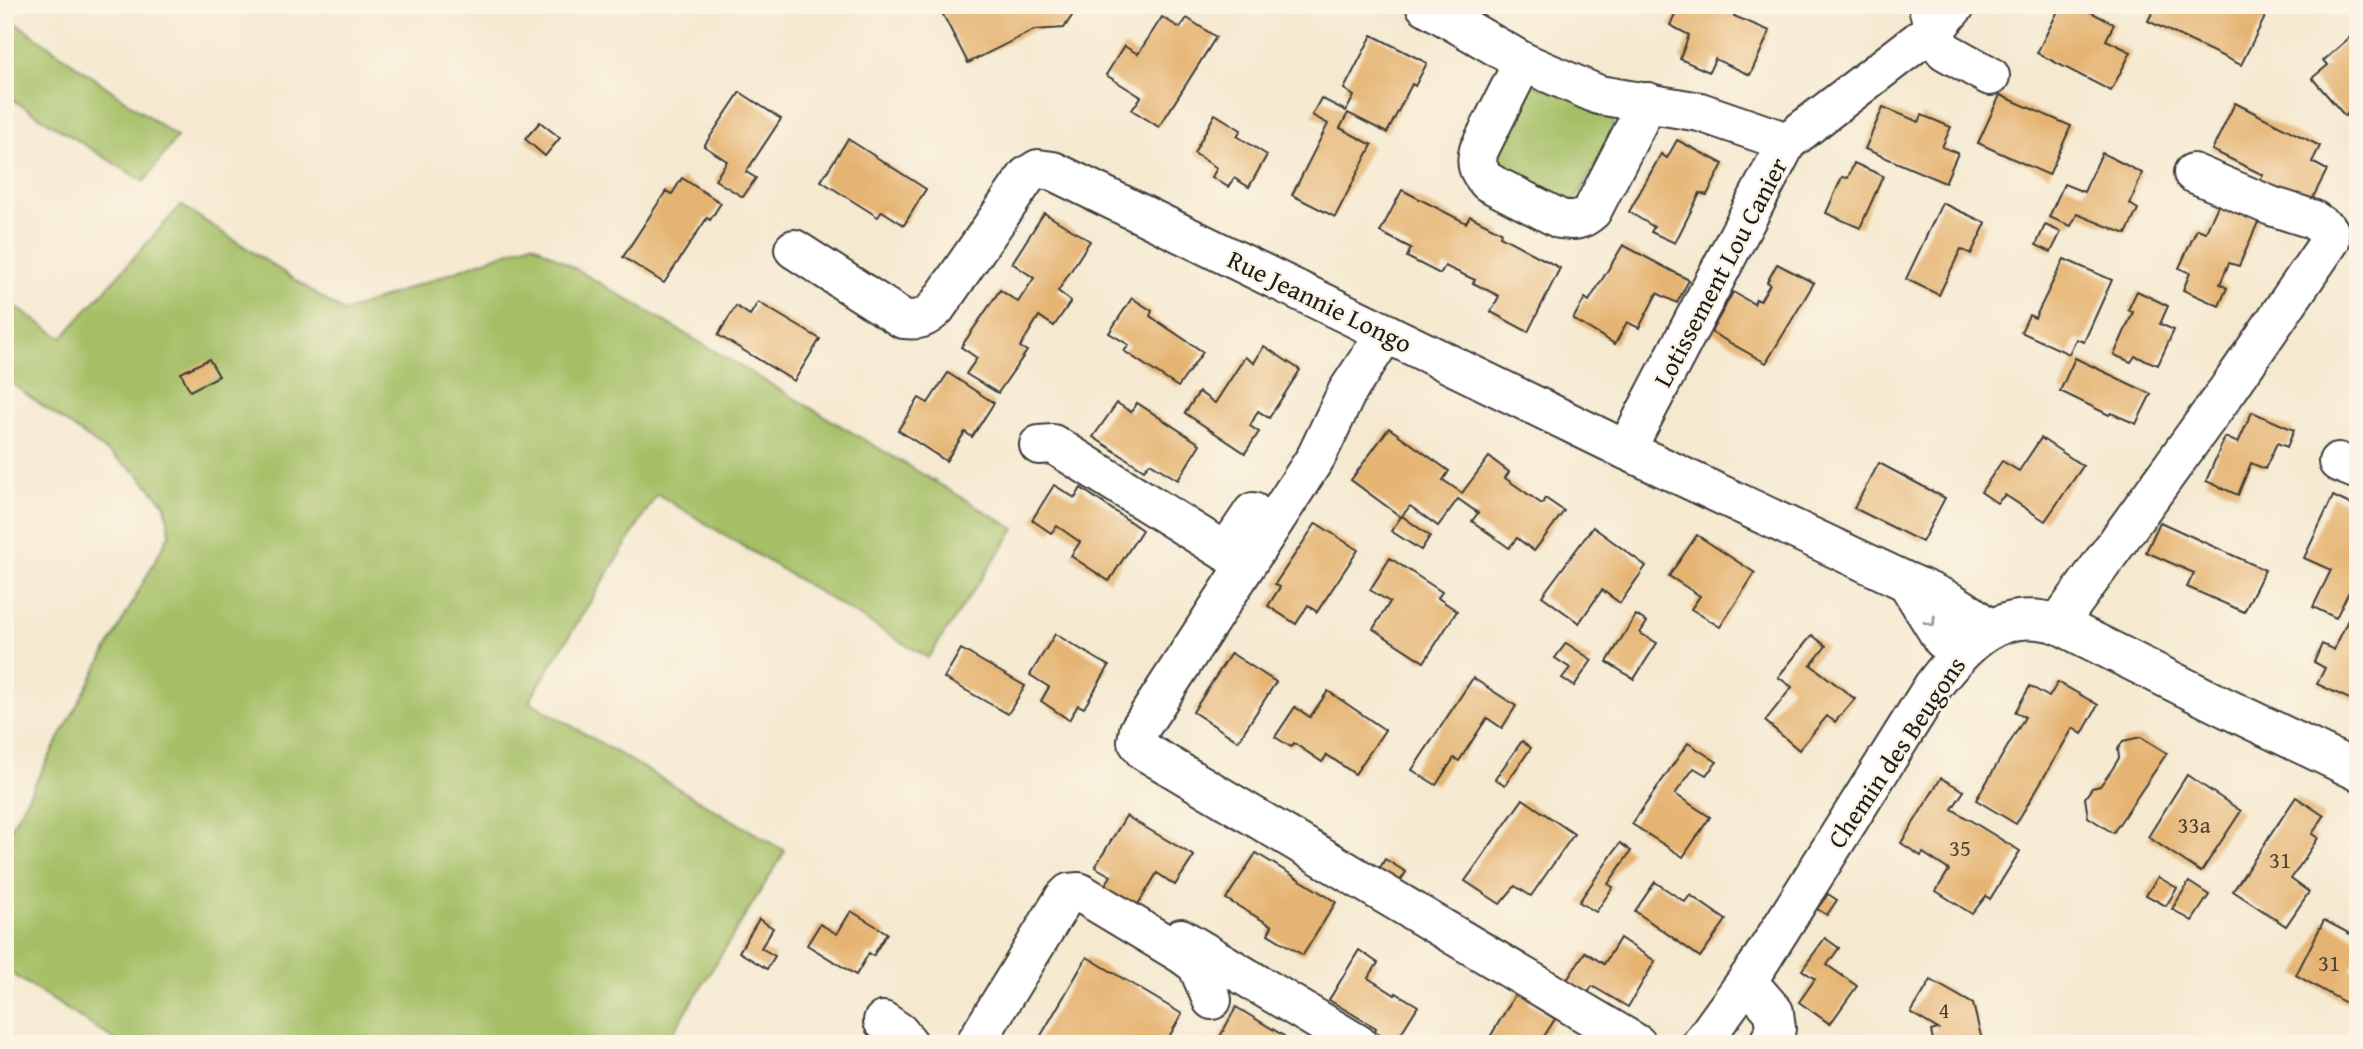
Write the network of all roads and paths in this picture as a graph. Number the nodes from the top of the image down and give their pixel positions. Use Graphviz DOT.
graph roads {
  1 [pos="1425,5"];
  2 [pos="1939,14"];
  3 [pos="1523,62"];
  4 [pos="1990,75"];
  5 [pos="1648,102"];
  6 [pos="1787,142"];
  7 [pos="2193,173"];
  8 [pos="794,249"];
  9 [pos="1386,333"];
  10 [pos="1347,392"];
  11 [pos="1047,440"];
  12 [pos="1626,450"];
  13 [pos="1226,552"];
  14 [pos="1907,582"];
  15 [pos="1189,606"];
  16 [pos="2058,624"];
  17 [pos="1989,630"];
  18 [pos="1959,654"];
  19 [pos="2358,771"];
  20 [pos="1181,938"];
  21 [pos="1747,981"];
  22 [pos="1212,1000"];
  23 [pos="1711,1042"];
  24 [pos="1773,1042"];
  25 [pos="975,1044"];
  26 [pos="1358,1044"];
  27 [pos="1637,1044"];
  1 -- 3 [label="street, Lotissement Lou Canier"];
  2 -- 4 [label="street"];
  2 -- 6 [label="street"];
  3 -- 5 [label="street, Lotissement Lou Canier"];
  3 -- 5 [label="street"];
  5 -- 6 [label="street, Lotissement Lou Canier"];
  6 -- 12 [label="street, Lotissement Lou Canier"];
  7 -- 16 [label="street"];
  8 -- 9 [label="street, Rue Jeannie Longo"];
  9 -- 10 [label="street"];
  9 -- 12 [label="street, Rue Jeannie Longo"];
  10 -- 13 [label="street"];
  10 -- 27 [label="street"];
  11 -- 13 [label="street"];
  12 -- 14 [label="street, Rue Jeannie Longo"];
  13 -- 15 [label="street"];
  14 -- 17 [label="street, Rue Jeannie Longo"];
  14 -- 18 [label="street, one-way"];
  16 -- 17 [label="street, Chemin des Beugons"];
  16 -- 19 [label="street, Chemin des Beugons"];
  17 -- 18 [label="street, Chemin des Beugons"];
  18 -- 21 [label="street, Chemin des Beugons"];
  20 -- 26 [label="street"];
  21 -- 23 [label="street, Chemin des Beugons"];
  21 -- 24 [label="street"];
  22 -- 25 [label="street"];
}
